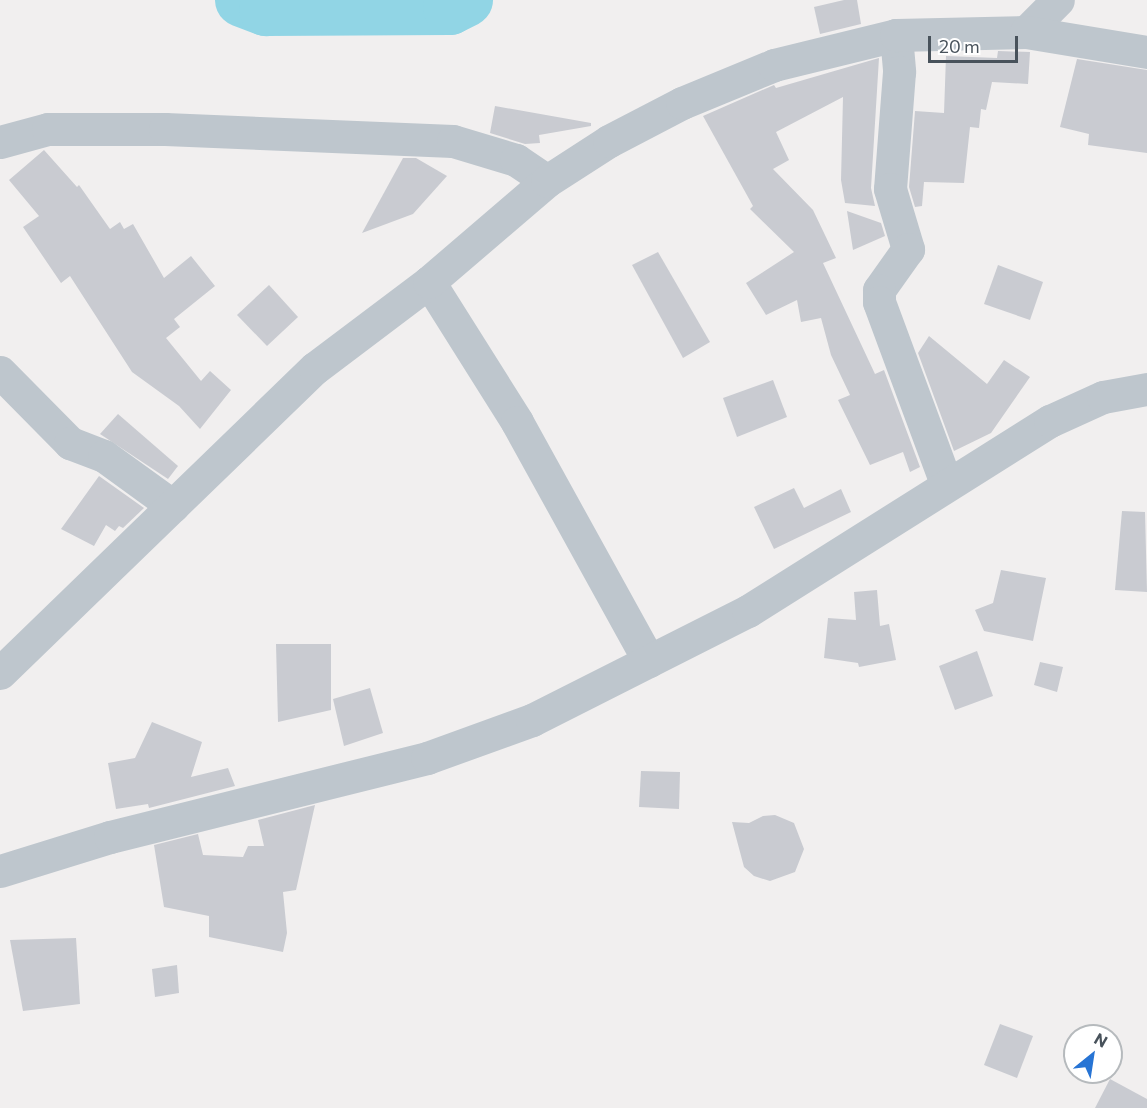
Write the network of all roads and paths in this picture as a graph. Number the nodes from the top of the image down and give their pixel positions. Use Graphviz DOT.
graph roads {
  1 [pos="1058,0"];
  2 [pos="1026,32"];
  3 [pos="896,35"];
  4 [pos="1147,52"];
  5 [pos="0,142"];
  6 [pos="547,181"];
  7 [pos="429,282"];
  8 [pos="0,372"];
  9 [pos="1147,389"];
  10 [pos="946,483"];
  11 [pos="173,506"];
  12 [pos="649,661"];
  13 [pos="0,673"];
  14 [pos="0,871"];
  1 -- 2 [label="street"];
  2 -- 3 [label="street"];
  2 -- 4 [label="street"];
  3 -- 6 [label="street"];
  3 -- 10 [label="street"];
  5 -- 6 [label="street"];
  6 -- 7 [label="street"];
  7 -- 11 [label="street"];
  7 -- 12 [label="street"];
  8 -- 11 [label="street"];
  9 -- 10 [label="street"];
  10 -- 12 [label="street"];
  11 -- 13 [label="street"];
  12 -- 14 [label="street"];
}
